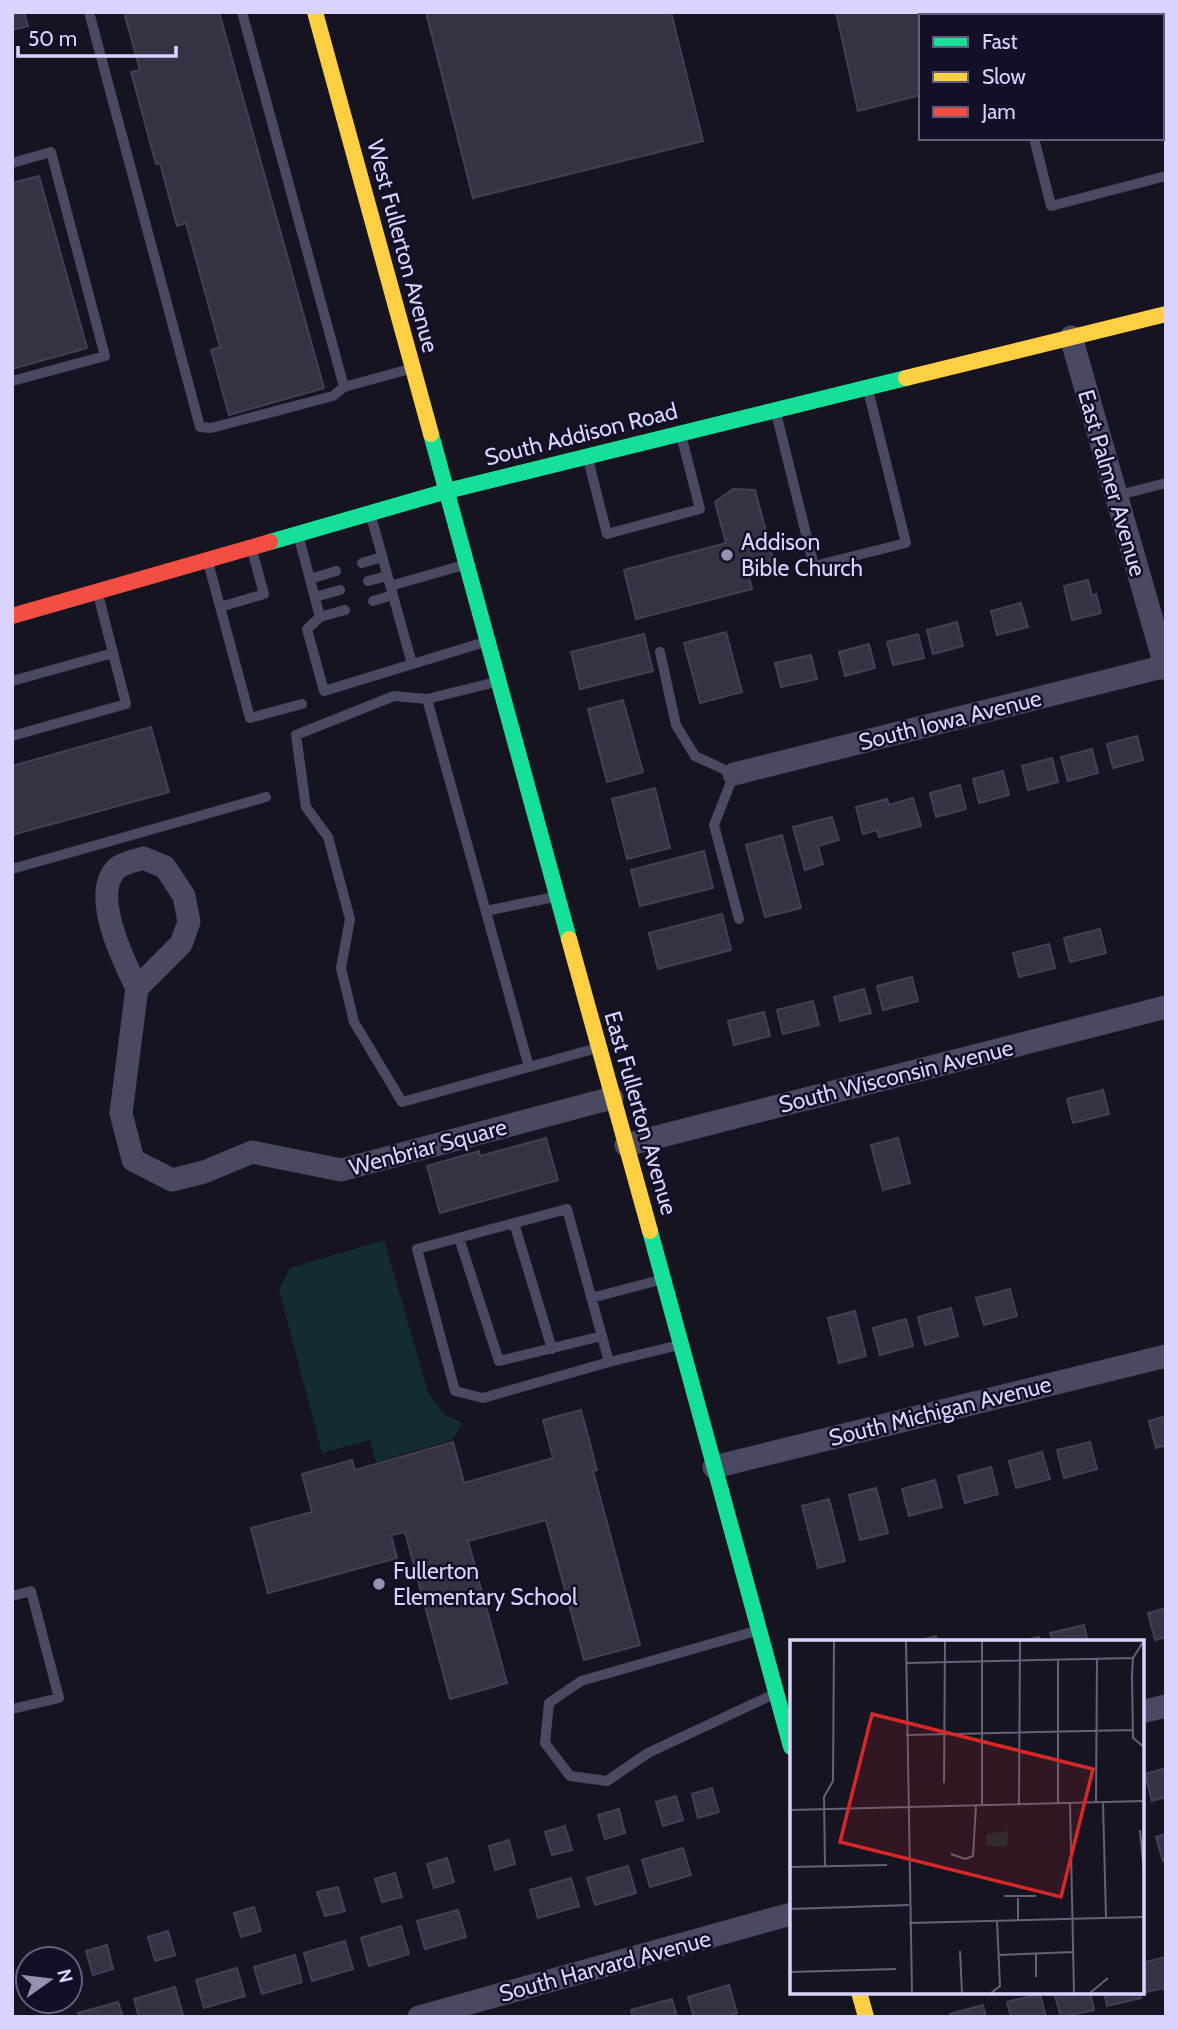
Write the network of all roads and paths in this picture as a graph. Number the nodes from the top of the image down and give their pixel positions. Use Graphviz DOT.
graph roads {
  1 [pos="89,12"];
  2 [pos="242,12"];
  3 [pos="315,12"];
  4 [pos="1034,140"];
  5 [pos="12,163"];
  6 [pos="1166,176"];
  7 [pos="1166,314"];
  8 [pos="1071,337"];
  9 [pos="413,368"];
  10 [pos="12,381"];
  11 [pos="344,387"];
  12 [pos="867,387"];
  13 [pos="775,410"];
  14 [pos="681,433"];
  15 [pos="588,456"];
  16 [pos="1166,483"];
  17 [pos="447,491"];
  18 [pos="1115,496"];
  19 [pos="370,513"];
  20 [pos="298,534"];
  21 [pos="251,547"];
  22 [pos="382,557"];
  23 [pos="207,560"];
  24 [pos="362,563"];
  25 [pos="467,564"];
  26 [pos="336,571"];
  27 [pos="310,579"];
  28 [pos="368,581"];
  29 [pos="390,585"];
  30 [pos="340,590"];
  31 [pos="97,591"];
  32 [pos="315,597"];
  33 [pos="373,601"];
  34 [pos="220,607"];
  35 [pos="345,610"];
  36 [pos="12,615"];
  37 [pos="320,617"];
  38 [pos="488,641"];
  39 [pos="660,652"];
  40 [pos="113,653"];
  41 [pos="412,664"];
  42 [pos="1165,667"];
  43 [pos="12,681"];
  44 [pos="499,681"];
  45 [pos="427,699"];
  46 [pos="302,704"];
  47 [pos="12,736"];
  48 [pos="734,774"];
  49 [pos="267,797"];
  50 [pos="12,869"];
  51 [pos="557,896"];
  52 [pos="486,911"];
  53 [pos="739,919"];
  54 [pos="137,988"];
  55 [pos="1166,1007"];
  56 [pos="598,1048"];
  57 [pos="528,1067"];
  58 [pos="612,1098"];
  59 [pos="626,1144"];
  60 [pos="514,1223"];
  61 [pos="459,1238"];
  62 [pos="663,1279"];
  63 [pos="591,1298"];
  64 [pos="602,1336"];
  65 [pos="681,1345"];
  66 [pos="552,1349"];
  67 [pos="1166,1356"];
  68 [pos="609,1362"];
  69 [pos="714,1467"];
  70 [pos="12,1596"];
  71 [pos="759,1631"];
  72 [pos="776,1693"];
  73 [pos="1166,1706"];
  74 [pos="12,1709"];
  75 [pos="1143,1712"];
  76 [pos="790,1743"];
  77 [pos="790,1914"];
  78 [pos="860,1994"];
  79 [pos="419,2017"];
  80 [pos="866,2017"];
  1 -- 11 [label="lane"];
  2 -- 11 [label="lane"];
  3 -- 9 [label="street, West Fullerton Avenue"];
  4 -- 6 [label="lane"];
  5 -- 10 [label="lane"];
  7 -- 8 [label="street, South Addison Road"];
  8 -- 12 [label="street, South Addison Road"];
  8 -- 18 [label="street, East Palmer Avenue"];
  9 -- 11 [label="lane"];
  9 -- 17 [label="street, West Fullerton Avenue"];
  12 -- 13 [label="street, South Addison Road"];
  12 -- 13 [label="lane"];
  13 -- 14 [label="street, South Addison Road"];
  14 -- 15 [label="street, South Addison Road"];
  14 -- 15 [label="lane"];
  15 -- 17 [label="street, South Addison Road"];
  16 -- 18 [label="lane"];
  17 -- 19 [label="street, South Addison Road"];
  17 -- 25 [label="street, East Fullerton Avenue"];
  18 -- 42 [label="street, East Palmer Avenue"];
  19 -- 20 [label="street, South Addison Road"];
  19 -- 22 [label="lane"];
  20 -- 21 [label="street, South Addison Road"];
  20 -- 27 [label="lane"];
  21 -- 23 [label="street, South Addison Road"];
  21 -- 34 [label="lane"];
  22 -- 24 [label="lane"];
  22 -- 29 [label="lane"];
  23 -- 31 [label="street, South Addison Road"];
  23 -- 34 [label="lane"];
  25 -- 29 [label="lane"];
  25 -- 38 [label="street, East Fullerton Avenue"];
  26 -- 27 [label="lane"];
  27 -- 32 [label="lane"];
  28 -- 29 [label="lane"];
  29 -- 33 [label="lane"];
  29 -- 41 [label="lane"];
  30 -- 32 [label="lane"];
  31 -- 36 [label="street, South Addison Road"];
  31 -- 40 [label="lane"];
  32 -- 37 [label="lane"];
  34 -- 46 [label="lane"];
  35 -- 37 [label="lane"];
  37 -- 41 [label="lane"];
  38 -- 41 [label="lane"];
  38 -- 44 [label="street, East Fullerton Avenue"];
  39 -- 48 [label="lane"];
  40 -- 43 [label="lane"];
  40 -- 47 [label="lane"];
  42 -- 48 [label="street, South Iowa Avenue"];
  44 -- 45 [label="lane"];
  44 -- 51 [label="street, East Fullerton Avenue"];
  45 -- 52 [label="lane"];
  45 -- 57 [label="lane"];
  48 -- 53 [label="lane"];
  49 -- 50 [label="lane"];
  51 -- 52 [label="lane"];
  51 -- 56 [label="street, East Fullerton Avenue"];
  52 -- 57 [label="lane"];
  54 -- 54 [label="street"];
  54 -- 58 [label="street, Wenbriar Square"];
  55 -- 59 [label="street, South Wisconsin Avenue"];
  56 -- 57 [label="lane"];
  56 -- 58 [label="street, East Fullerton Avenue"];
  58 -- 59 [label="street, East Fullerton Avenue"];
  59 -- 62 [label="street, East Fullerton Avenue"];
  60 -- 61 [label="lane"];
  60 -- 63 [label="lane"];
  60 -- 66 [label="lane"];
  61 -- 66 [label="lane"];
  61 -- 68 [label="lane"];
  62 -- 63 [label="lane"];
  62 -- 65 [label="street, East Fullerton Avenue"];
  63 -- 64 [label="lane"];
  64 -- 66 [label="lane"];
  64 -- 68 [label="lane"];
  65 -- 68 [label="lane"];
  65 -- 69 [label="street, East Fullerton Avenue"];
  67 -- 69 [label="street, South Michigan Avenue"];
  69 -- 71 [label="street, East Fullerton Avenue"];
  70 -- 74 [label="lane"];
  71 -- 72 [label="street, East Fullerton Avenue"];
  71 -- 72 [label="lane"];
  72 -- 76 [label="street, East Fullerton Avenue"];
  73 -- 75 [label="street"];
  77 -- 79 [label="street, South Harvard Avenue"];
  78 -- 80 [label="street"];
}
